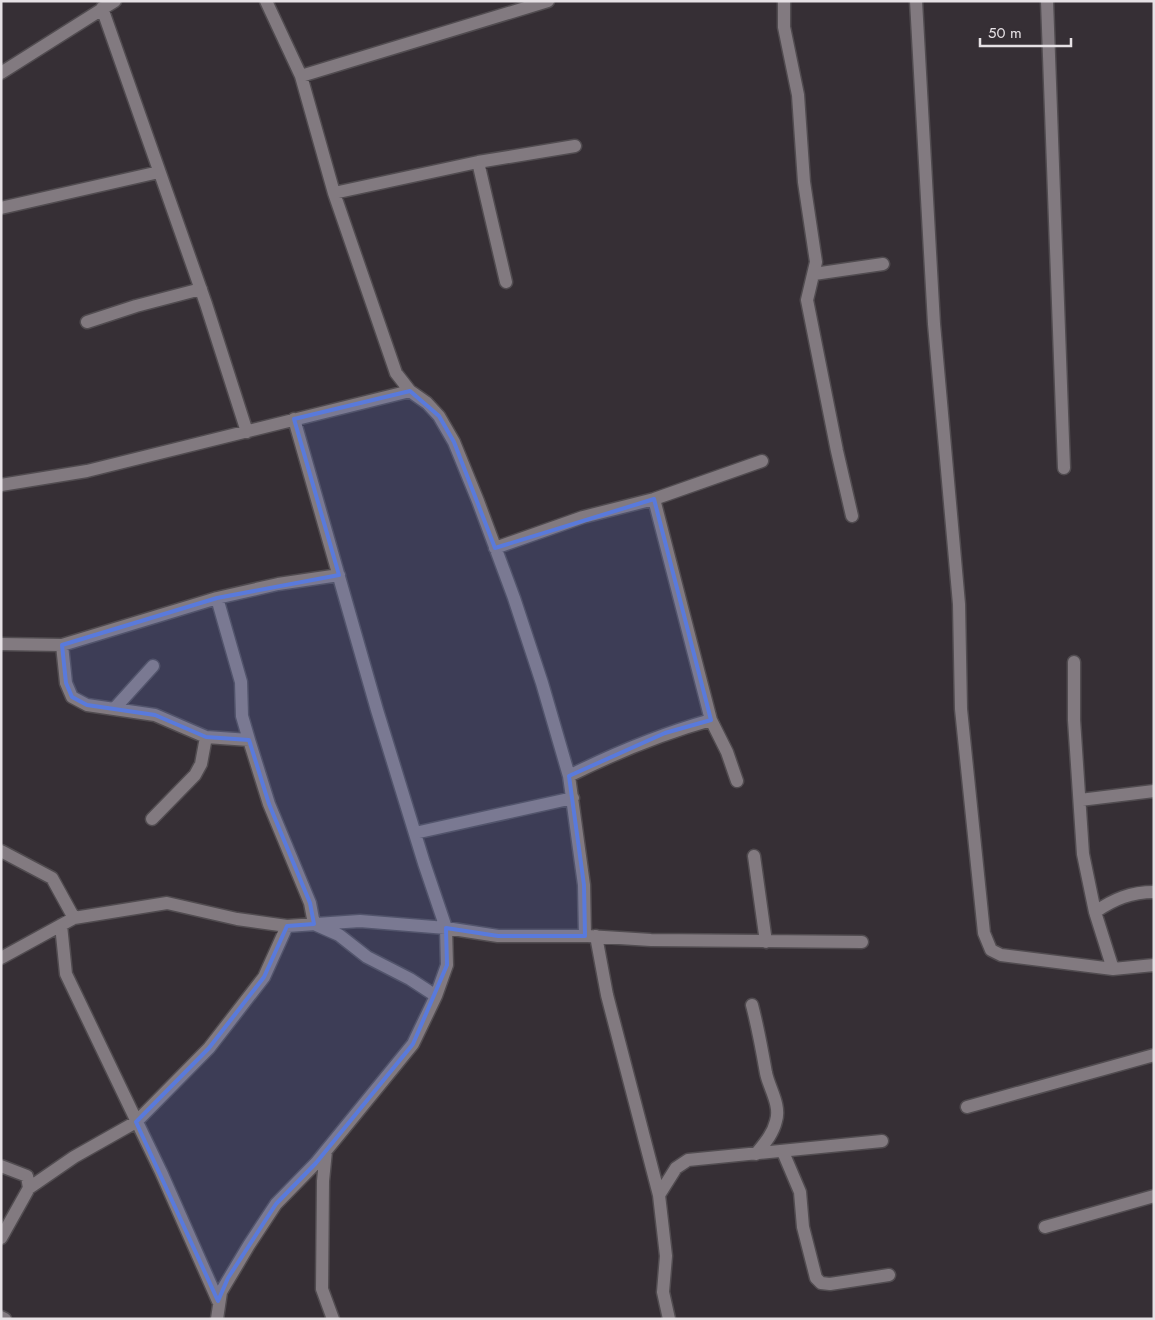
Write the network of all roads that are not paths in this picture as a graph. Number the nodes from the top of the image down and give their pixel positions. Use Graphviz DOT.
graph roads {
  1 [pos="115,1"];
  2 [pos="266,1"];
  3 [pos="548,1"];
  4 [pos="784,1"];
  5 [pos="916,1"];
  6 [pos="1047,1"];
  7 [pos="102,8"];
  8 [pos="1,73"];
  9 [pos="301,76"];
  10 [pos="575,146"];
  11 [pos="478,162"];
  12 [pos="159,172"];
  13 [pos="334,193"];
  14 [pos="1,208"];
  15 [pos="883,264"];
  16 [pos="814,274"];
  17 [pos="506,282"];
  18 [pos="201,288"];
  19 [pos="87,322"];
  20 [pos="410,391"];
  21 [pos="294,419"];
  22 [pos="247,432"];
  23 [pos="762,461"];
  24 [pos="1064,468"];
  25 [pos="1,485"];
  26 [pos="654,500"];
  27 [pos="852,516"];
  28 [pos="495,548"];
  29 [pos="339,575"];
  30 [pos="217,598"];
  31 [pos="1,644"];
  32 [pos="62,645"];
  33 [pos="1074,662"];
  34 [pos="153,666"];
  35 [pos="114,709"];
  36 [pos="711,720"];
  37 [pos="206,737"];
  38 [pos="249,740"];
  39 [pos="569,776"];
  40 [pos="737,781"];
  41 [pos="1154,791"];
  42 [pos="573,798"];
  43 [pos="1080,800"];
  44 [pos="152,819"];
  45 [pos="415,833"];
  46 [pos="1,851"];
  47 [pos="754,856"];
  48 [pos="1154,892"];
  49 [pos="1095,912"];
  50 [pos="74,918"];
  51 [pos="314,924"];
  52 [pos="61,926"];
  53 [pos="288,926"];
  54 [pos="446,928"];
  55 [pos="591,936"];
  56 [pos="766,942"];
  57 [pos="862,942"];
  58 [pos="1,958"];
  59 [pos="1154,965"];
  60 [pos="1113,969"];
  61 [pos="436,996"];
  62 [pos="752,1005"];
  63 [pos="1154,1055"];
  64 [pos="967,1107"];
  65 [pos="136,1122"];
  66 [pos="882,1141"];
  67 [pos="328,1146"];
  68 [pos="784,1152"];
  69 [pos="756,1154"];
  70 [pos="652,1164"];
  71 [pos="1,1166"];
  72 [pos="676,1168"];
  73 [pos="29,1188"];
  74 [pos="659,1194"];
  75 [pos="1154,1196"];
  76 [pos="1045,1227"];
  77 [pos="1,1238"];
  78 [pos="889,1276"];
  79 [pos="218,1301"];
  80 [pos="1,1317"];
  81 [pos="5,1319"];
  82 [pos="217,1319"];
  83 [pos="333,1319"];
  84 [pos="669,1319"];
  1 -- 7 [label="street"];
  2 -- 9 [label="street"];
  3 -- 9 [label="street"];
  4 -- 16 [label="street"];
  5 -- 60 [label="street"];
  6 -- 24 [label="street"];
  7 -- 8 [label="street"];
  7 -- 12 [label="street"];
  9 -- 13 [label="street"];
  10 -- 11 [label="street"];
  11 -- 13 [label="street"];
  11 -- 17 [label="street"];
  12 -- 14 [label="street"];
  12 -- 18 [label="street"];
  13 -- 20 [label="street"];
  15 -- 16 [label="street"];
  16 -- 27 [label="street"];
  18 -- 19 [label="street"];
  18 -- 22 [label="street"];
  20 -- 21 [label="street"];
  20 -- 28 [label="street"];
  21 -- 22 [label="street"];
  21 -- 29 [label="street"];
  22 -- 25 [label="street"];
  23 -- 26 [label="street"];
  26 -- 28 [label="street"];
  26 -- 36 [label="street"];
  28 -- 39 [label="street"];
  29 -- 30 [label="street"];
  29 -- 45 [label="street"];
  30 -- 32 [label="street"];
  30 -- 38 [label="street"];
  31 -- 32 [label="street"];
  32 -- 35 [label="street"];
  33 -- 43 [label="street"];
  34 -- 35 [label="street"];
  35 -- 37 [label="street"];
  36 -- 39 [label="street"];
  36 -- 40 [label="street"];
  37 -- 38 [label="street"];
  37 -- 44 [label="street"];
  38 -- 51 [label="street"];
  39 -- 42 [label="street"];
  41 -- 43 [label="street"];
  42 -- 45 [label="street"];
  42 -- 55 [label="street"];
  43 -- 49 [label="street"];
  45 -- 54 [label="street"];
  46 -- 50 [label="street"];
  47 -- 56 [label="street"];
  48 -- 49 [label="street"];
  49 -- 60 [label="street"];
  50 -- 52 [label="street"];
  50 -- 53 [label="street"];
  51 -- 53 [label="street"];
  51 -- 54 [label="street"];
  51 -- 61 [label="street"];
  52 -- 58 [label="street"];
  52 -- 65 [label="street"];
  53 -- 65 [label="street"];
  54 -- 55 [label="street"];
  54 -- 61 [label="street"];
  55 -- 56 [label="street"];
  55 -- 70 [label="street"];
  56 -- 57 [label="street"];
  59 -- 60 [label="street"];
  61 -- 67 [label="street"];
  62 -- 69 [label="street"];
  63 -- 64 [label="street"];
  65 -- 73 [label="street"];
  65 -- 79 [label="street"];
  66 -- 68 [label="street"];
  67 -- 79 [label="street"];
  67 -- 83 [label="street"];
  68 -- 69 [label="street"];
  68 -- 78 [label="street"];
  69 -- 72 [label="street"];
  70 -- 72 [label="street"];
  70 -- 74 [label="street"];
  71 -- 73 [label="street"];
  72 -- 74 [label="street"];
  73 -- 77 [label="street"];
  74 -- 84 [label="street"];
  75 -- 76 [label="street"];
  79 -- 82 [label="street"];
  80 -- 81 [label="street"];
}
